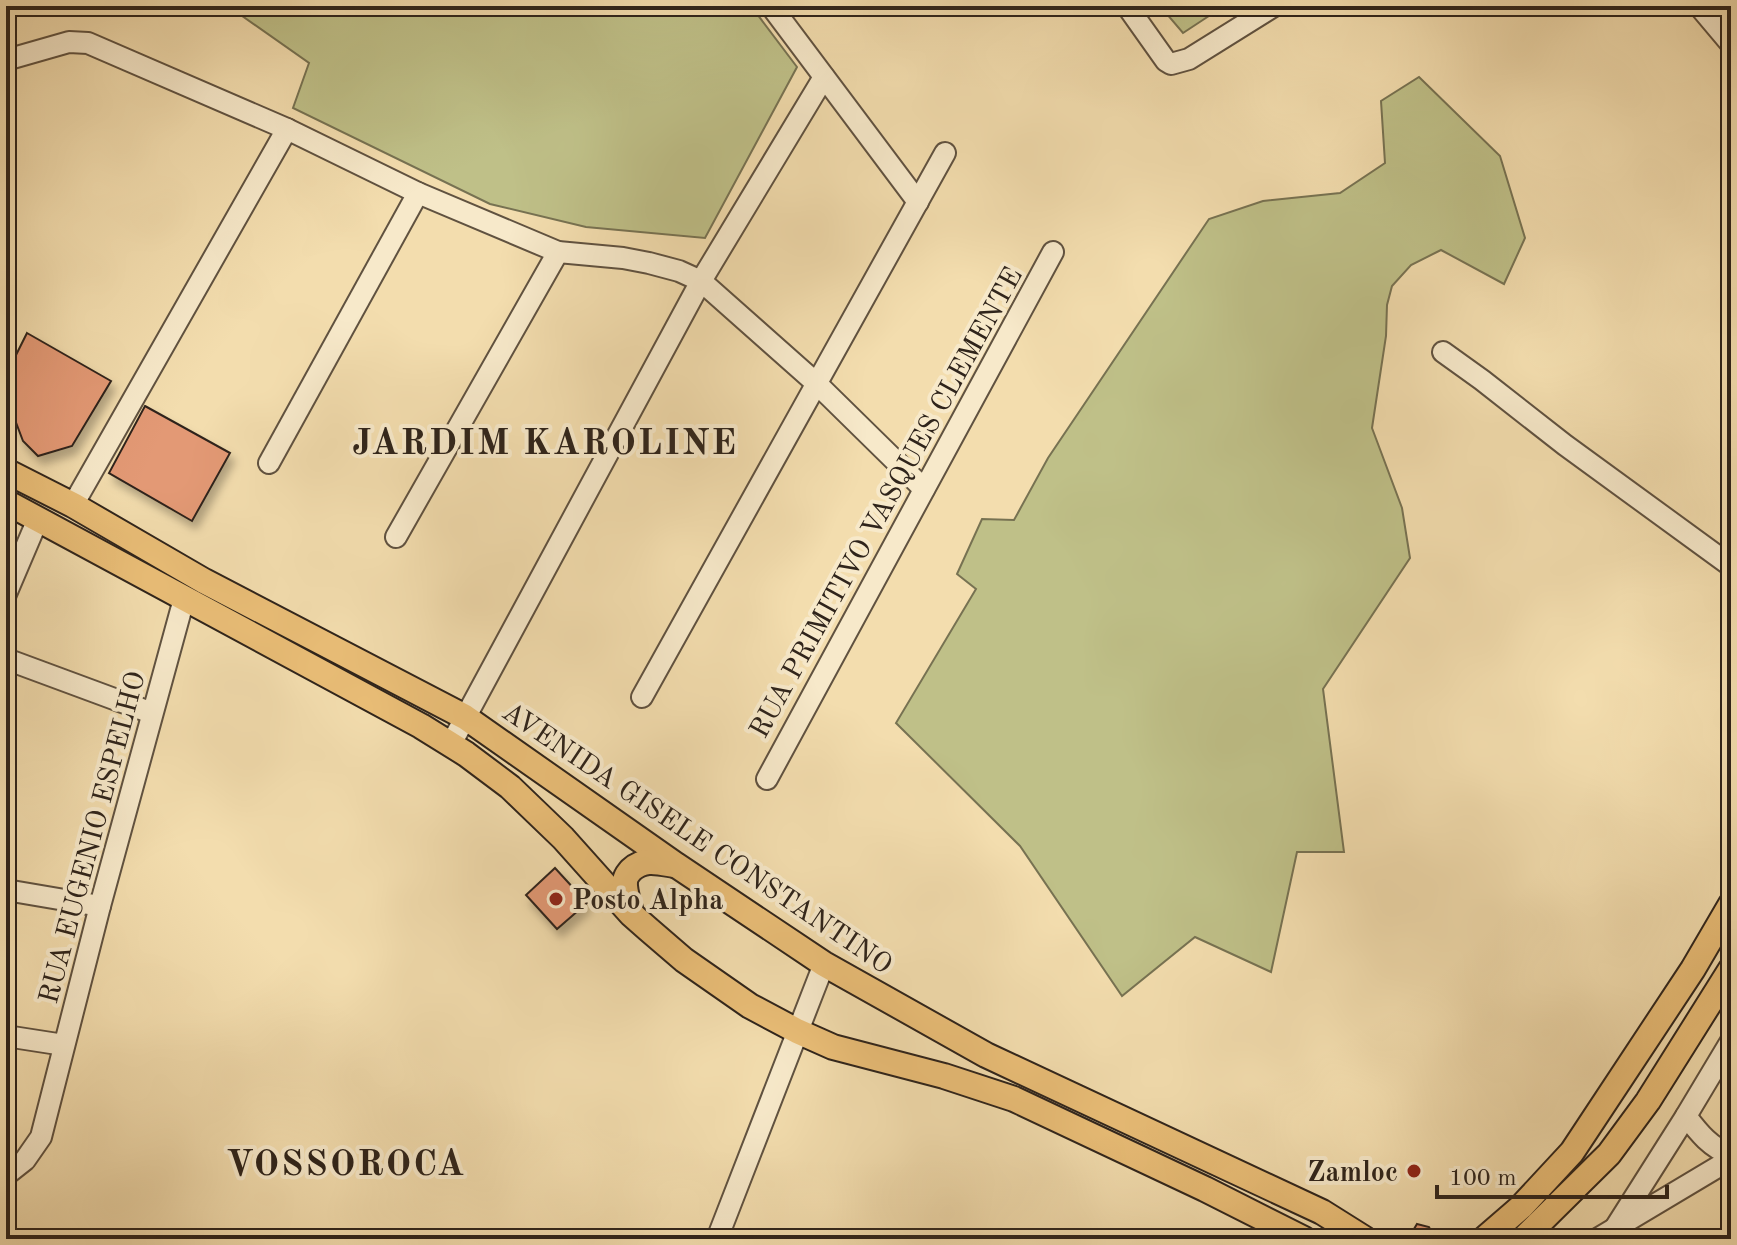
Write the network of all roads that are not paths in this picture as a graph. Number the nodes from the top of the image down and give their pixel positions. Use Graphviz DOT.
graph roads {
  1 [pos="771,6"];
  2 [pos="1127,6"];
  3 [pos="1274,6"];
  4 [pos="1699,6"];
  5 [pos="1731,44"];
  6 [pos="6,60"];
  7 [pos="824,77"];
  8 [pos="287,129"];
  9 [pos="945,153"];
  10 [pos="418,193"];
  11 [pos="918,202"];
  12 [pos="558,252"];
  13 [pos="1053,252"];
  14 [pos="701,281"];
  15 [pos="1443,352"];
  16 [pos="816,383"];
  17 [pos="269,463"];
  18 [pos="6,471"];
  19 [pos="924,489"];
  20 [pos="6,502"];
  21 [pos="73,505"];
  22 [pos="38,519"];
  23 [pos="396,537"];
  24 [pos="1731,566"];
  25 [pos="6,594"];
  26 [pos="184,599"];
  27 [pos="6,659"];
  28 [pos="642,697"];
  29 [pos="152,713"];
  30 [pos="465,717"];
  31 [pos="451,744"];
  32 [pos="767,779"];
  33 [pos="676,865"];
  34 [pos="6,890"];
  35 [pos="1731,904"];
  36 [pos="100,906"];
  37 [pos="631,914"];
  38 [pos="824,964"];
  39 [pos="1731,969"];
  40 [pos="797,1031"];
  41 [pos="6,1036"];
  42 [pos="1731,1041"];
  43 [pos="64,1045"];
  44 [pos="1686,1116"];
  45 [pos="1731,1157"];
  46 [pos="6,1175"];
  47 [pos="1615,1228"];
  48 [pos="717,1239"];
  49 [pos="1304,1239"];
  50 [pos="1365,1239"];
  51 [pos="1484,1239"];
  52 [pos="1523,1239"];
  53 [pos="1597,1239"];
  1 -- 7 [label="street"];
  2 -- 3 [label="street"];
  4 -- 5 [label="street"];
  6 -- 8 [label="street"];
  7 -- 11 [label="street"];
  7 -- 14 [label="street"];
  8 -- 10 [label="street"];
  8 -- 21 [label="street"];
  9 -- 11 [label="street"];
  10 -- 12 [label="street"];
  10 -- 17 [label="street"];
  11 -- 16 [label="street"];
  12 -- 14 [label="street"];
  12 -- 23 [label="street"];
  13 -- 19 [label="street, RUA PRIMITIVO VASQUES CLEMENTE"];
  14 -- 16 [label="street"];
  14 -- 30 [label="street"];
  15 -- 24 [label="street"];
  16 -- 19 [label="street"];
  16 -- 28 [label="street"];
  18 -- 21 [label="main road, AVENIDA GISELE CONSTANTINO"];
  19 -- 32 [label="street, RUA PRIMITIVO VASQUES CLEMENTE"];
  20 -- 22 [label="main road"];
  21 -- 30 [label="main road, AVENIDA GISELE CONSTANTINO"];
  22 -- 25 [label="street"];
  22 -- 26 [label="main road"];
  26 -- 29 [label="street, RUA EUGENIO ESPELHO"];
  26 -- 31 [label="main road"];
  27 -- 29 [label="street"];
  29 -- 36 [label="street, RUA EUGENIO ESPELHO"];
  30 -- 31 [label="street"];
  30 -- 33 [label="main road, AVENIDA GISELE CONSTANTINO"];
  31 -- 37 [label="main road"];
  33 -- 37 [label="main road"];
  33 -- 38 [label="main road, AVENIDA GISELE CONSTANTINO"];
  34 -- 36 [label="street"];
  35 -- 51 [label="main road"];
  36 -- 43 [label="street, RUA EUGENIO ESPELHO"];
  37 -- 40 [label="main road"];
  38 -- 40 [label="street"];
  38 -- 50 [label="main road, AVENIDA GISELE CONSTANTINO"];
  39 -- 52 [label="main road"];
  40 -- 48 [label="street"];
  40 -- 49 [label="main road"];
  41 -- 43 [label="street"];
  42 -- 44 [label="street"];
  43 -- 46 [label="street, RUA EUGENIO ESPELHO"];
  44 -- 45 [label="street"];
  44 -- 47 [label="street"];
  45 -- 47 [label="street"];
  47 -- 53 [label="street"];
}
